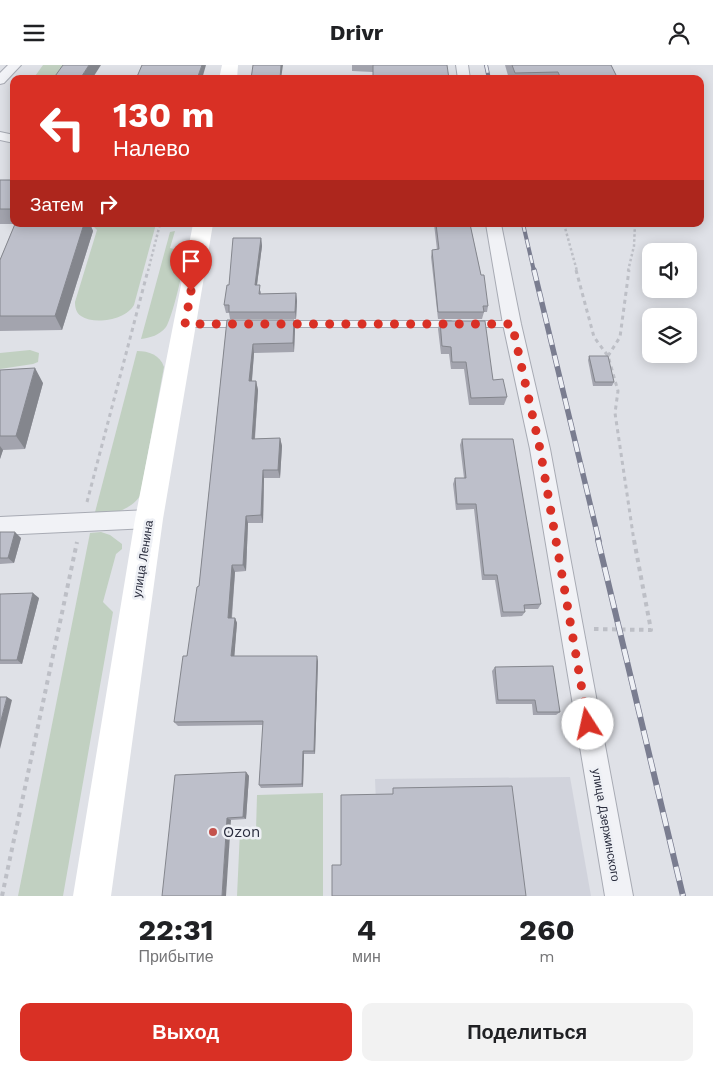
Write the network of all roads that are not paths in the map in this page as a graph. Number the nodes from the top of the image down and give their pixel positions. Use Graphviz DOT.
graph roads {
  1 [pos="14,65"];
  2 [pos="0,80"];
  3 [pos="202,227"];
  4 [pos="494,227"];
  5 [pos="185,324"];
  6 [pos="244,324"];
  7 [pos="274,324"];
  8 [pos="512,324"];
  9 [pos="150,519"];
  10 [pos="0,527"];
  11 [pos="92,896"];
  12 [pos="619,896"];
  1 -- 2 [label="street"];
  3 -- 5 [label="main road, улица Ленина"];
  4 -- 8 [label="street, улица Дзержинского"];
  5 -- 6 [label="lane"];
  5 -- 9 [label="main road, улица Ленина"];
  7 -- 8 [label="lane"];
  8 -- 12 [label="street, улица Дзержинского"];
  9 -- 10 [label="street"];
  9 -- 11 [label="main road, улица Ленина"];
}
